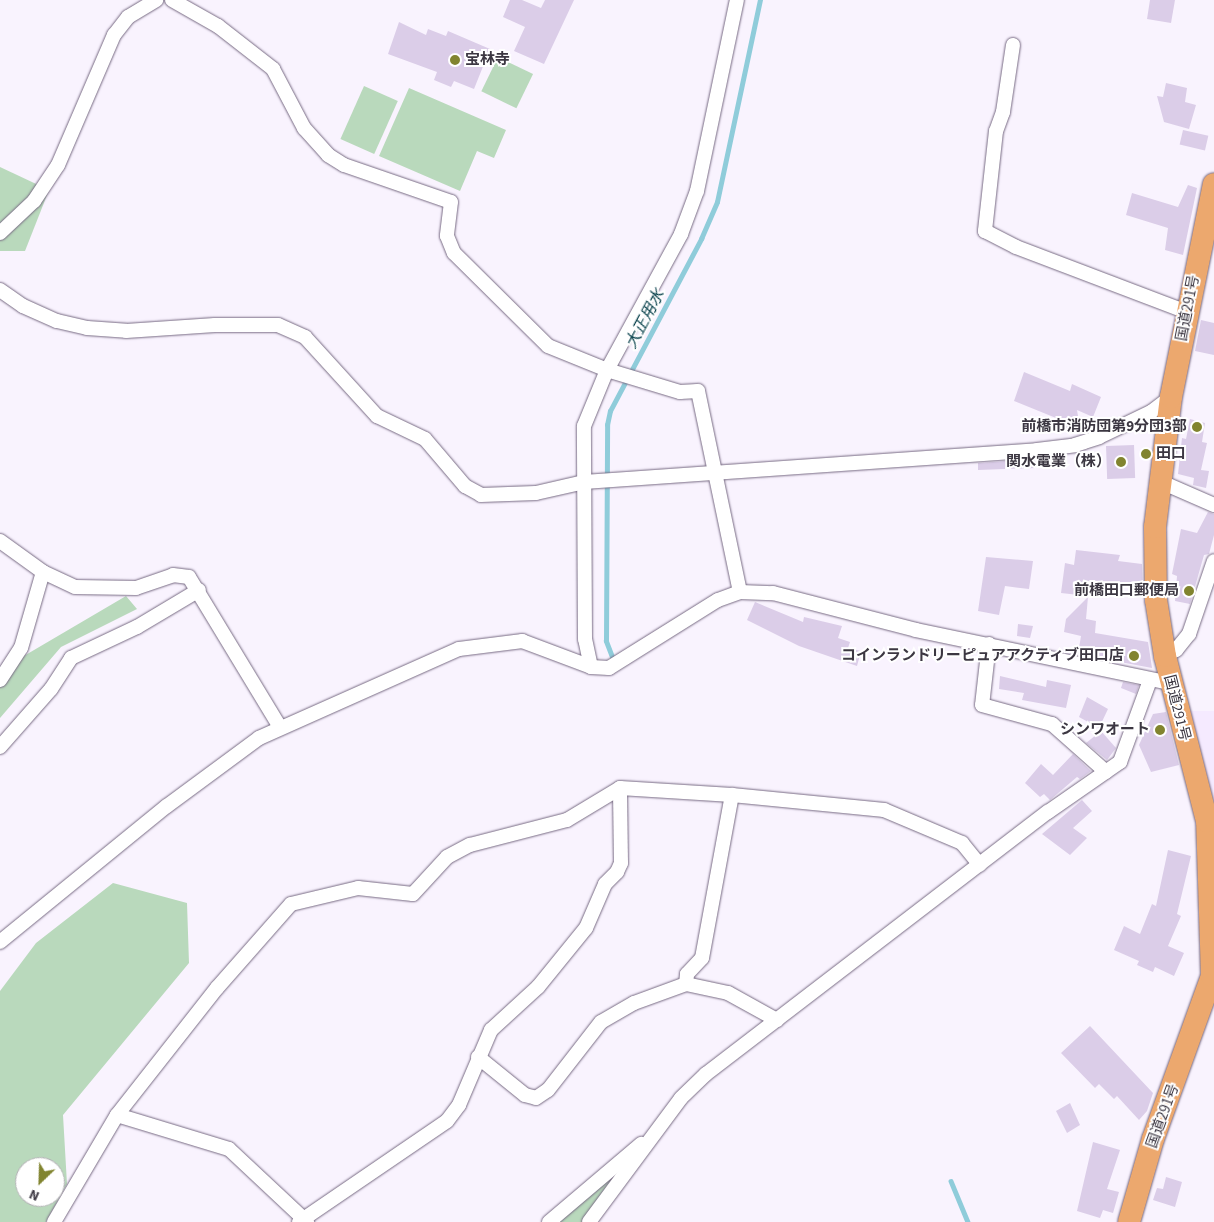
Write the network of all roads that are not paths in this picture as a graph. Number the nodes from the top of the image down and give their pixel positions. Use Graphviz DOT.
graph roads {
  1 [pos="156,0"];
  2 [pos="172,0"];
  3 [pos="737,0"];
  4 [pos="1013,46"];
  5 [pos="1214,184"];
  6 [pos="0,233"];
  7 [pos="0,290"];
  8 [pos="1187,312"];
  9 [pos="620,374"];
  10 [pos="1171,397"];
  11 [pos="714,475"];
  12 [pos="1159,481"];
  13 [pos="589,483"];
  14 [pos="1214,505"];
  15 [pos="0,541"];
  16 [pos="1214,561"];
  17 [pos="43,572"];
  18 [pos="199,590"];
  19 [pos="740,592"];
  20 [pos="989,644"];
  21 [pos="1165,656"];
  22 [pos="591,667"];
  23 [pos="0,680"];
  24 [pos="1160,682"];
  25 [pos="280,727"];
  26 [pos="0,747"];
  27 [pos="1106,772"];
  28 [pos="620,788"];
  29 [pos="732,795"];
  30 [pos="1212,821"];
  31 [pos="980,865"];
  32 [pos="0,942"];
  33 [pos="686,984"];
  34 [pos="777,1020"];
  35 [pos="478,1056"];
  36 [pos="117,1115"];
  37 [pos="656,1133"];
  38 [pos="303,1221"];
  39 [pos="54,1222"];
  40 [pos="549,1222"];
  41 [pos="589,1222"];
  42 [pos="1129,1222"];
  1 -- 6 [label="street"];
  2 -- 9 [label="street"];
  3 -- 9 [label="street"];
  4 -- 8 [label="street"];
  5 -- 8 [label="highway, 国道291号"];
  7 -- 13 [label="street"];
  8 -- 10 [label="highway, 国道291号"];
  9 -- 11 [label="street"];
  9 -- 13 [label="street"];
  10 -- 11 [label="street"];
  10 -- 12 [label="highway, 国道291号"];
  11 -- 13 [label="street"];
  11 -- 19 [label="street"];
  12 -- 14 [label="street"];
  12 -- 21 [label="highway, 国道291号"];
  13 -- 22 [label="street"];
  15 -- 17 [label="street"];
  16 -- 21 [label="street"];
  17 -- 18 [label="street"];
  17 -- 23 [label="street"];
  18 -- 25 [label="street"];
  18 -- 26 [label="street"];
  19 -- 20 [label="street"];
  19 -- 22 [label="street"];
  20 -- 24 [label="street"];
  20 -- 27 [label="street"];
  21 -- 24 [label="highway, 国道291号"];
  22 -- 25 [label="street"];
  24 -- 27 [label="street"];
  24 -- 30 [label="highway, 国道291号"];
  25 -- 32 [label="street"];
  27 -- 31 [label="street"];
  28 -- 29 [label="street"];
  28 -- 35 [label="street"];
  28 -- 36 [label="street"];
  29 -- 31 [label="street"];
  29 -- 33 [label="street"];
  30 -- 42 [label="highway, 国道291号"];
  31 -- 34 [label="street"];
  33 -- 34 [label="street"];
  33 -- 35 [label="street"];
  34 -- 37 [label="street"];
  35 -- 38 [label="street"];
  36 -- 38 [label="street"];
  36 -- 39 [label="street"];
  37 -- 40 [label="street"];
  37 -- 41 [label="street"];
}
